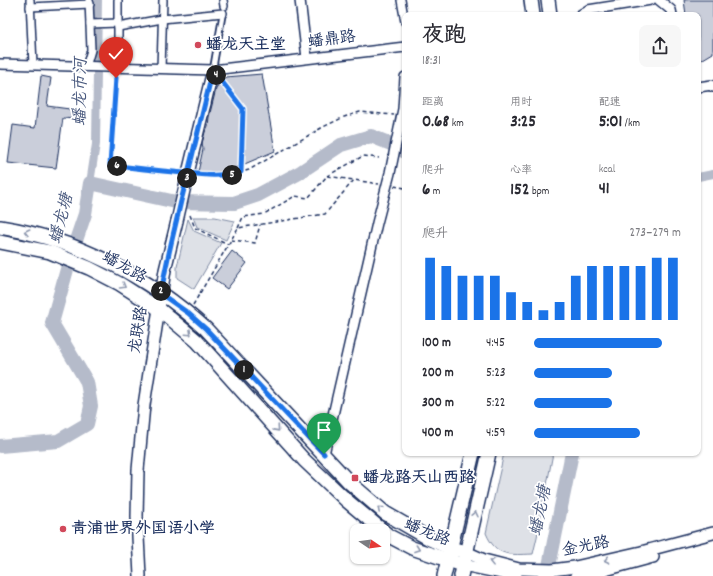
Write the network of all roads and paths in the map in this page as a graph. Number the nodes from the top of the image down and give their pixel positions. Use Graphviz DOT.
graph roads {
  1 [pos="118,0"];
  2 [pos="163,0"];
  3 [pos="300,0"];
  4 [pos="401,0"];
  5 [pos="531,0"];
  6 [pos="548,0"];
  7 [pos="651,0"];
  8 [pos="663,1"];
  9 [pos="90,2"];
  10 [pos="30,4"];
  11 [pos="224,5"];
  12 [pos="403,12"];
  13 [pos="533,12"];
  14 [pos="550,12"];
  15 [pos="585,12"];
  16 [pos="671,12"];
  17 [pos="162,19"];
  18 [pos="90,24"];
  19 [pos="118,25"];
  20 [pos="402,47"];
  21 [pos="307,58"];
  22 [pos="1,66"];
  23 [pos="33,66"];
  24 [pos="86,67"];
  25 [pos="118,68"];
  26 [pos="160,69"];
  27 [pos="213,70"];
  28 [pos="116,78"];
  29 [pos="713,85"];
  30 [pos="701,87"];
  31 [pos="402,108"];
  32 [pos="401,119"];
  33 [pos="379,158"];
  34 [pos="241,172"];
  35 [pos="188,173"];
  36 [pos="327,176"];
  37 [pos="354,180"];
  38 [pos="387,185"];
  39 [pos="402,188"];
  40 [pos="190,215"];
  41 [pos="261,224"];
  42 [pos="0,227"];
  43 [pos="238,228"];
  44 [pos="231,240"];
  45 [pos="0,242"];
  46 [pos="228,244"];
  47 [pos="161,294"];
  48 [pos="159,309"];
  49 [pos="188,313"];
  50 [pos="324,454"];
  51 [pos="472,456"];
  52 [pos="488,456"];
  53 [pos="713,533"];
  54 [pos="713,541"];
  55 [pos="449,554"];
  56 [pos="463,564"];
  57 [pos="575,572"];
  58 [pos="518,573"];
  59 [pos="140,576"];
  60 [pos="444,576"];
  1 -- 19 [label="street"];
  2 -- 17 [label="street"];
  3 -- 21 [label="street"];
  4 -- 12 [label="street"];
  5 -- 13 [label="main road"];
  6 -- 14 [label="main road"];
  7 -- 15 [label="street"];
  8 -- 16 [label="street"];
  9 -- 10 [label="street"];
  9 -- 18 [label="street"];
  10 -- 23 [label="street"];
  11 -- 17 [label="street"];
  11 -- 27 [label="lane"];
  17 -- 19 [label="street"];
  17 -- 26 [label="street"];
  18 -- 19 [label="street"];
  18 -- 24 [label="street"];
  19 -- 25 [label="street"];
  20 -- 21 [label="street, 蟠鼎路"];
  21 -- 27 [label="street, 蟠鼎路"];
  22 -- 23 [label="street, 蟠鼎路"];
  23 -- 24 [label="street, 蟠鼎路"];
  24 -- 25 [label="street, 蟠鼎路"];
  25 -- 26 [label="street, 蟠鼎路"];
  26 -- 27 [label="street, 蟠鼎路"];
  27 -- 34 [label="path"];
  27 -- 35 [label="street, 龙联路"];
  28 -- 35 [label="path"];
  29 -- 30 [label="street"];
  31 -- 32 [label="street"];
  32 -- 34 [label="path"];
  32 -- 38 [label="street"];
  33 -- 36 [label="path"];
  34 -- 35 [label="path"];
  35 -- 47 [label="street, 龙联路, bridge"];
  36 -- 37 [label="path"];
  36 -- 43 [label="path"];
  37 -- 38 [label="path"];
  37 -- 41 [label="path"];
  38 -- 39 [label="path"];
  38 -- 50 [label="street"];
  40 -- 46 [label="path"];
  41 -- 43 [label="path"];
  41 -- 44 [label="path"];
  47 -- 42 [label="main road, 蟠龙路, one-way"];
  43 -- 44 [label="path"];
  44 -- 46 [label="path"];
  45 -- 48 [label="main road, 蟠龙路, one-way"];
  46 -- 49 [label="path"];
  47 -- 48 [label="street, 龙联路"];
  47 -- 49 [label="main road, 蟠龙路"];
  48 -- 55 [label="main road, 蟠龙路, one-way"];
  48 -- 59 [label="street, 龙联路"];
  49 -- 50 [label="main road, 蟠龙路"];
  55 -- 50 [label="main road, 蟠龙路, one-way"];
  51 -- 55 [label="main road"];
  56 -- 52 [label="main road, one-way"];
  53 -- 57 [label="street, 金光路, one-way"];
  54 -- 57 [label="street"];
  55 -- 56 [label="main road, 蟠龙路"];
  55 -- 60 [label="main road"];
  56 -- 58 [label="street, 蟠龙路"];
  57 -- 58 [label="street, 金光路"];
}
